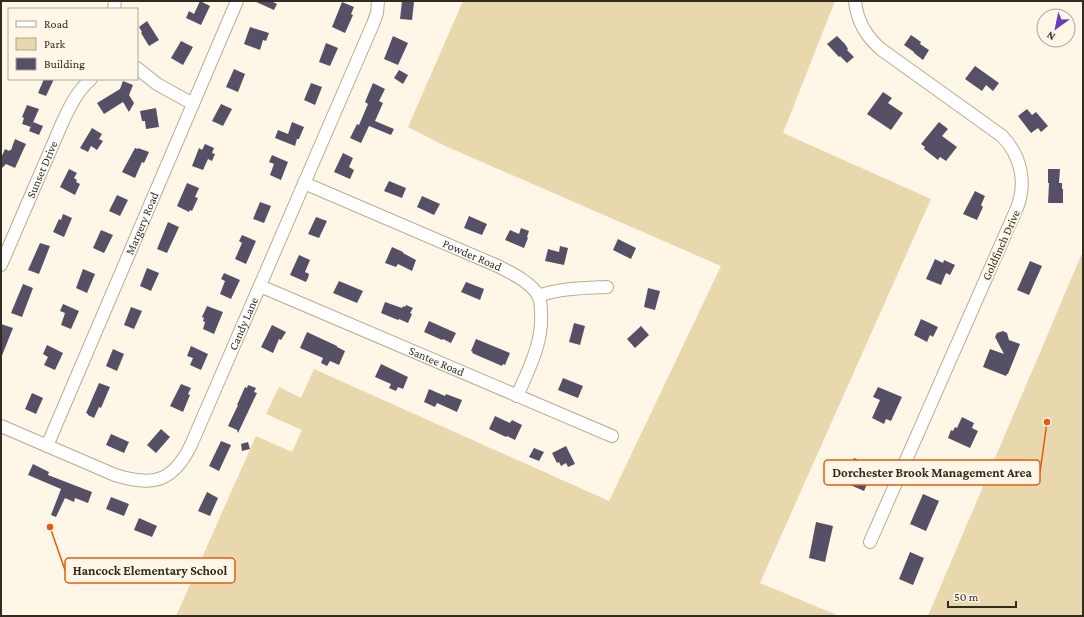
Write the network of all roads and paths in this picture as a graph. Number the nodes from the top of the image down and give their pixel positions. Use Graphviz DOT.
graph roads {
  1 [pos="237,1"];
  2 [pos="378,1"];
  3 [pos="856,1"];
  4 [pos="138,69"];
  5 [pos="90,80"];
  6 [pos="193,104"];
  7 [pos="304,183"];
  8 [pos="1,265"];
  9 [pos="260,286"];
  10 [pos="607,287"];
  11 [pos="538,296"];
  12 [pos="517,396"];
  13 [pos="1,426"];
  14 [pos="612,436"];
  15 [pos="47,446"];
  16 [pos="870,542"];
  1 -- 6 [label="street, Margery Road"];
  2 -- 7 [label="street, Candy Lane"];
  3 -- 16 [label="street, Goldfinch Drive"];
  4 -- 6 [label="street"];
  5 -- 8 [label="street, Sunset Drive"];
  6 -- 15 [label="street, Margery Road"];
  7 -- 9 [label="street, Candy Lane"];
  7 -- 11 [label="street, Powder Road"];
  9 -- 12 [label="street, Santee Road"];
  9 -- 15 [label="street, Candy Lane"];
  10 -- 11 [label="street"];
  11 -- 12 [label="street"];
  12 -- 14 [label="street, Santee Road"];
  13 -- 15 [label="street, Candy Lane"];
}
